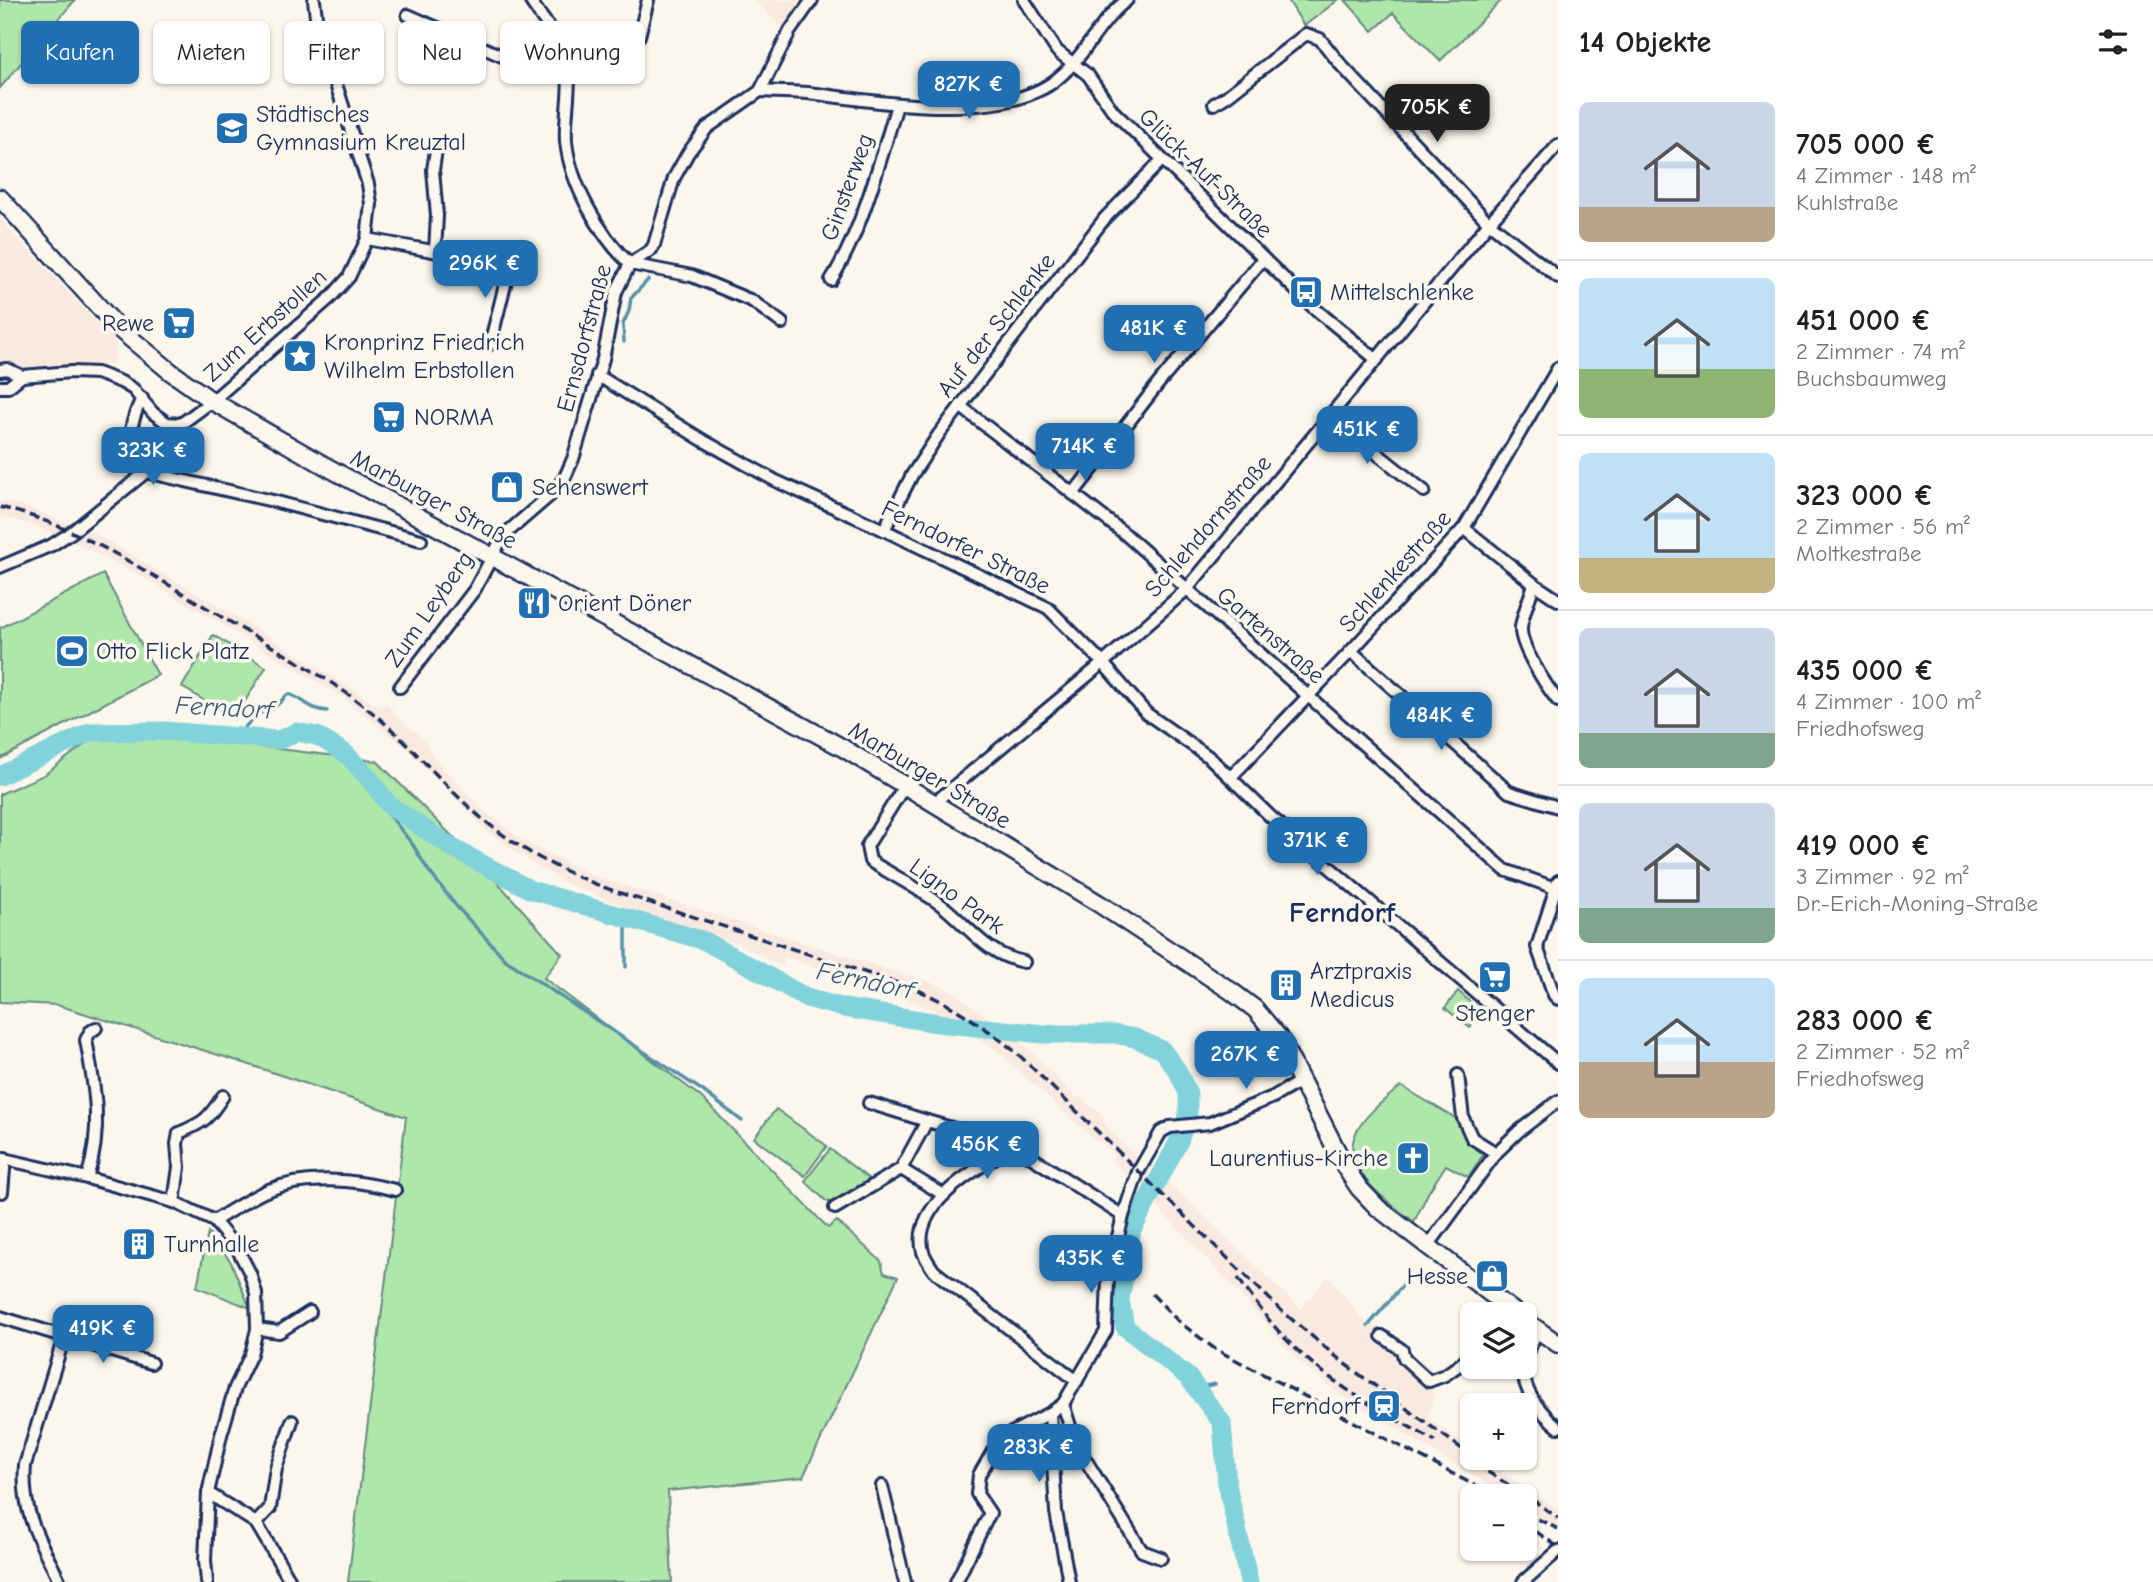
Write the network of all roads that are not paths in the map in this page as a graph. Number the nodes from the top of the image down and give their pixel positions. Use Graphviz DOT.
graph roads {
  1 [pos="314,0"];
  2 [pos="530,0"];
  3 [pos="649,0"];
  4 [pos="812,0"];
  5 [pos="1024,0"];
  6 [pos="1127,0"];
  7 [pos="408,15"];
  8 [pos="544,21"];
  9 [pos="643,21"];
  10 [pos="500,55"];
  11 [pos="1073,63"];
  12 [pos="568,84"];
  13 [pos="760,91"];
  14 [pos="1214,104"];
  15 [pos="897,105"];
  16 [pos="1558,145"];
  17 [pos="436,150"];
  18 [pos="1162,160"];
  19 [pos="0,198"];
  20 [pos="1489,223"];
  21 [pos="367,239"];
  22 [pos="435,250"];
  23 [pos="1263,259"];
  24 [pos="630,264"];
  25 [pos="1558,277"];
  26 [pos="831,280"];
  27 [pos="782,323"];
  28 [pos="490,344"];
  29 [pos="1377,360"];
  30 [pos="1558,368"];
  31 [pos="0,370"];
  32 [pos="597,375"];
  33 [pos="22,376"];
  34 [pos="0,387"];
  35 [pos="142,398"];
  36 [pos="212,401"];
  37 [pos="960,406"];
  38 [pos="1330,416"];
  39 [pos="172,438"];
  40 [pos="146,472"];
  41 [pos="1424,491"];
  42 [pos="1073,494"];
  43 [pos="1464,528"];
  44 [pos="884,530"];
  45 [pos="421,540"];
  46 [pos="492,555"];
  47 [pos="0,568"];
  48 [pos="1534,584"];
  49 [pos="1187,589"];
  50 [pos="1558,600"];
  51 [pos="1351,651"];
  52 [pos="1103,663"];
  53 [pos="400,687"];
  54 [pos="1308,695"];
  55 [pos="1558,701"];
  56 [pos="1231,777"];
  57 [pos="905,785"];
  58 [pos="934,803"];
  59 [pos="1558,807"];
  60 [pos="1557,884"];
  61 [pos="1024,962"];
  62 [pos="1558,999"];
  63 [pos="96,1028"];
  64 [pos="1558,1063"];
  65 [pos="1458,1075"];
  66 [pos="1301,1081"];
  67 [pos="223,1096"];
  68 [pos="1558,1101"];
  69 [pos="869,1103"];
  70 [pos="927,1121"];
  71 [pos="1014,1146"];
  72 [pos="1496,1153"];
  73 [pos="3,1158"];
  74 [pos="901,1169"];
  75 [pos="87,1178"];
  76 [pos="395,1190"];
  77 [pos="2,1192"];
  78 [pos="944,1195"];
  79 [pos="174,1202"];
  80 [pos="835,1208"];
  81 [pos="1124,1216"];
  82 [pos="214,1221"];
  83 [pos="1428,1246"];
  84 [pos="1501,1302"];
  85 [pos="310,1311"];
  86 [pos="0,1317"];
  87 [pos="257,1329"];
  88 [pos="1537,1329"];
  89 [pos="1382,1336"];
  90 [pos="64,1337"];
  91 [pos="1558,1344"];
  92 [pos="151,1363"];
  93 [pos="1460,1364"];
  94 [pos="1524,1379"];
  95 [pos="1077,1381"];
  96 [pos="1063,1404"];
  97 [pos="1050,1413"];
  98 [pos="292,1421"];
  99 [pos="1558,1427"];
  100 [pos="883,1486"];
  101 [pos="208,1493"];
  102 [pos="256,1523"];
  103 [pos="1558,1551"];
  104 [pos="1161,1558"];
  105 [pos="60,1582"];
  106 [pos="207,1582"];
  107 [pos="291,1582"];
  108 [pos="905,1582"];
  109 [pos="956,1582"];
  110 [pos="1069,1582"];
  111 [pos="1524,1582"];
  1 -- 21 [label="street, Zum Erbstollen"];
  2 -- 8 [label="street, Ernsdorfstraße"];
  3 -- 9 [label="street"];
  4 -- 13 [label="street"];
  5 -- 11 [label="street, Glück-Auf-Straße"];
  6 -- 11 [label="street"];
  7 -- 10 [label="street"];
  11 -- 15 [label="street"];
  11 -- 18 [label="street, Glück-Auf-Straße"];
  12 -- 24 [label="street, Ernsdorfstraße"];
  13 -- 15 [label="street"];
  13 -- 24 [label="street"];
  14 -- 20 [label="street"];
  15 -- 26 [label="street, Ginsterweg"];
  16 -- 20 [label="street, Schlehdornstraße"];
  17 -- 22 [label="street"];
  18 -- 23 [label="street, Glück-Auf-Straße"];
  18 -- 37 [label="street, Auf der Schlenke"];
  19 -- 36 [label="main road, Marburger Straße"];
  20 -- 25 [label="street"];
  20 -- 29 [label="street, Schlehdornstraße"];
  21 -- 22 [label="street"];
  21 -- 36 [label="street, Zum Erbstollen"];
  22 -- 28 [label="street"];
  23 -- 29 [label="street, Glück-Auf-Straße"];
  23 -- 42 [label="street"];
  24 -- 27 [label="street"];
  24 -- 32 [label="street, Ernsdorfstraße"];
  29 -- 38 [label="street, Schlehdornstraße"];
  30 -- 43 [label="street, Schlenkestraße"];
  31 -- 33 [label="street"];
  32 -- 44 [label="street, Ferndorfer Straße"];
  32 -- 46 [label="street, Ernsdorfstraße"];
  33 -- 34 [label="street"];
  33 -- 35 [label="street"];
  35 -- 36 [label="street"];
  35 -- 40 [label="street"];
  36 -- 46 [label="main road, Marburger Straße"];
  37 -- 42 [label="street, Gartenstraße"];
  37 -- 44 [label="street, Auf der Schlenke"];
  38 -- 41 [label="street"];
  38 -- 49 [label="street, Schlehdornstraße"];
  39 -- 40 [label="street"];
  40 -- 45 [label="street"];
  40 -- 47 [label="street"];
  42 -- 49 [label="street, Gartenstraße"];
  43 -- 48 [label="street"];
  43 -- 51 [label="street, Schlenkestraße"];
  44 -- 52 [label="street, Ferndorfer Straße"];
  46 -- 53 [label="street, Zum Leyberg"];
  46 -- 57 [label="main road, Marburger Straße"];
  48 -- 50 [label="street"];
  48 -- 55 [label="street"];
  49 -- 52 [label="street, Schlehdornstraße"];
  49 -- 54 [label="street, Gartenstraße"];
  51 -- 54 [label="street, Schlenkestraße"];
  51 -- 59 [label="street"];
  52 -- 56 [label="street, Ferndorfer Straße"];
  52 -- 58 [label="street, Schlehdornstraße"];
  54 -- 56 [label="street, Schlenkestraße"];
  54 -- 60 [label="street, Gartenstraße"];
  56 -- 64 [label="street, Ferndorfer Straße"];
  57 -- 58 [label="main road, Marburger Straße"];
  57 -- 61 [label="street, Ligno Park"];
  58 -- 66 [label="main road, Marburger Straße"];
  60 -- 62 [label="street"];
  63 -- 75 [label="street"];
  65 -- 72 [label="street"];
  66 -- 81 [label="street"];
  66 -- 83 [label="main road, Marburger Straße"];
  67 -- 79 [label="street"];
  68 -- 72 [label="street"];
  69 -- 70 [label="street"];
  70 -- 71 [label="street"];
  70 -- 74 [label="street"];
  71 -- 78 [label="street"];
  71 -- 81 [label="street"];
  72 -- 83 [label="street"];
  73 -- 75 [label="street"];
  73 -- 77 [label="street"];
  74 -- 78 [label="street"];
  74 -- 80 [label="street"];
  75 -- 79 [label="street"];
  76 -- 82 [label="street"];
  78 -- 95 [label="street"];
  79 -- 82 [label="street"];
  81 -- 95 [label="street"];
  82 -- 87 [label="street"];
  83 -- 84 [label="main road, Marburger Straße"];
  85 -- 87 [label="street"];
  86 -- 90 [label="street"];
  87 -- 101 [label="street"];
  88 -- 91 [label="main road"];
  89 -- 93 [label="street"];
  90 -- 92 [label="street"];
  90 -- 105 [label="street"];
  94 -- 99 [label="street"];
  95 -- 96 [label="street"];
  96 -- 97 [label="street"];
  96 -- 104 [label="street"];
  97 -- 109 [label="street"];
  97 -- 110 [label="street"];
  98 -- 102 [label="street"];
  100 -- 108 [label="street"];
  101 -- 102 [label="street"];
  101 -- 106 [label="street"];
  102 -- 107 [label="street"];
  103 -- 111 [label="street"];
}
